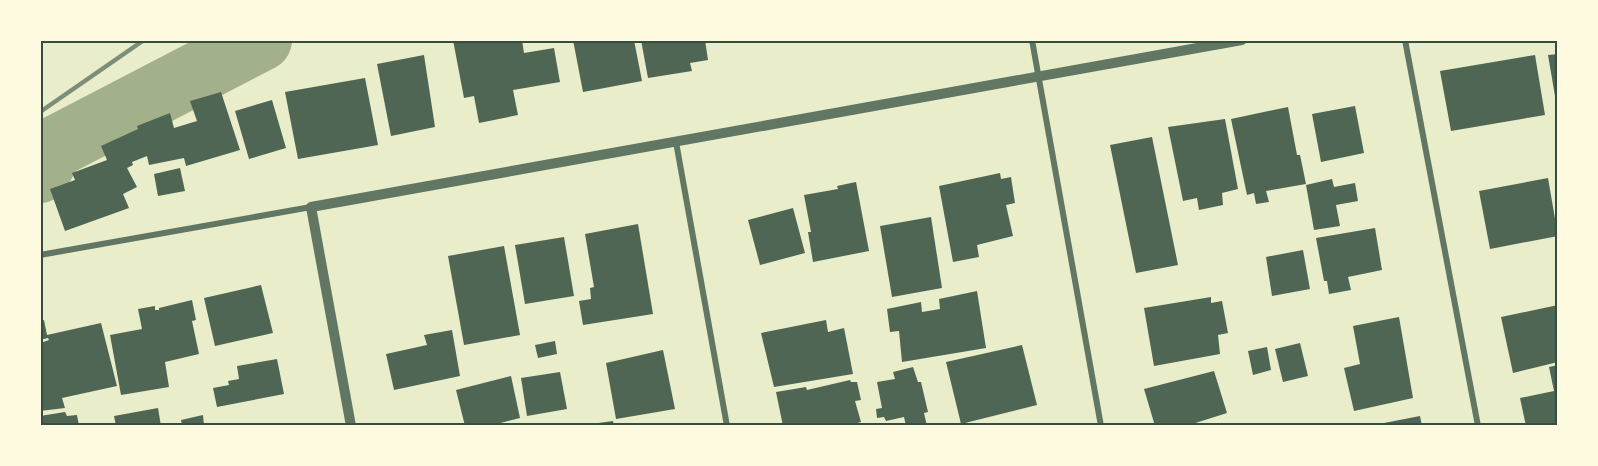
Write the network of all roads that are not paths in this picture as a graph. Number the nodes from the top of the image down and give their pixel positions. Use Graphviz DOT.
graph roads {
  1 [pos="1032,40"];
  2 [pos="1242,40"];
  3 [pos="1405,40"];
  4 [pos="1038,77"];
  5 [pos="676,142"];
  6 [pos="311,207"];
  7 [pos="40,255"];
  8 [pos="351,426"];
  9 [pos="727,426"];
  10 [pos="1101,426"];
  11 [pos="1479,426"];
  1 -- 4 [label="street"];
  2 -- 4 [label="street"];
  3 -- 11 [label="street"];
  4 -- 5 [label="street"];
  4 -- 10 [label="street"];
  5 -- 6 [label="street"];
  5 -- 9 [label="street"];
  6 -- 7 [label="street"];
  6 -- 8 [label="street"];
}
